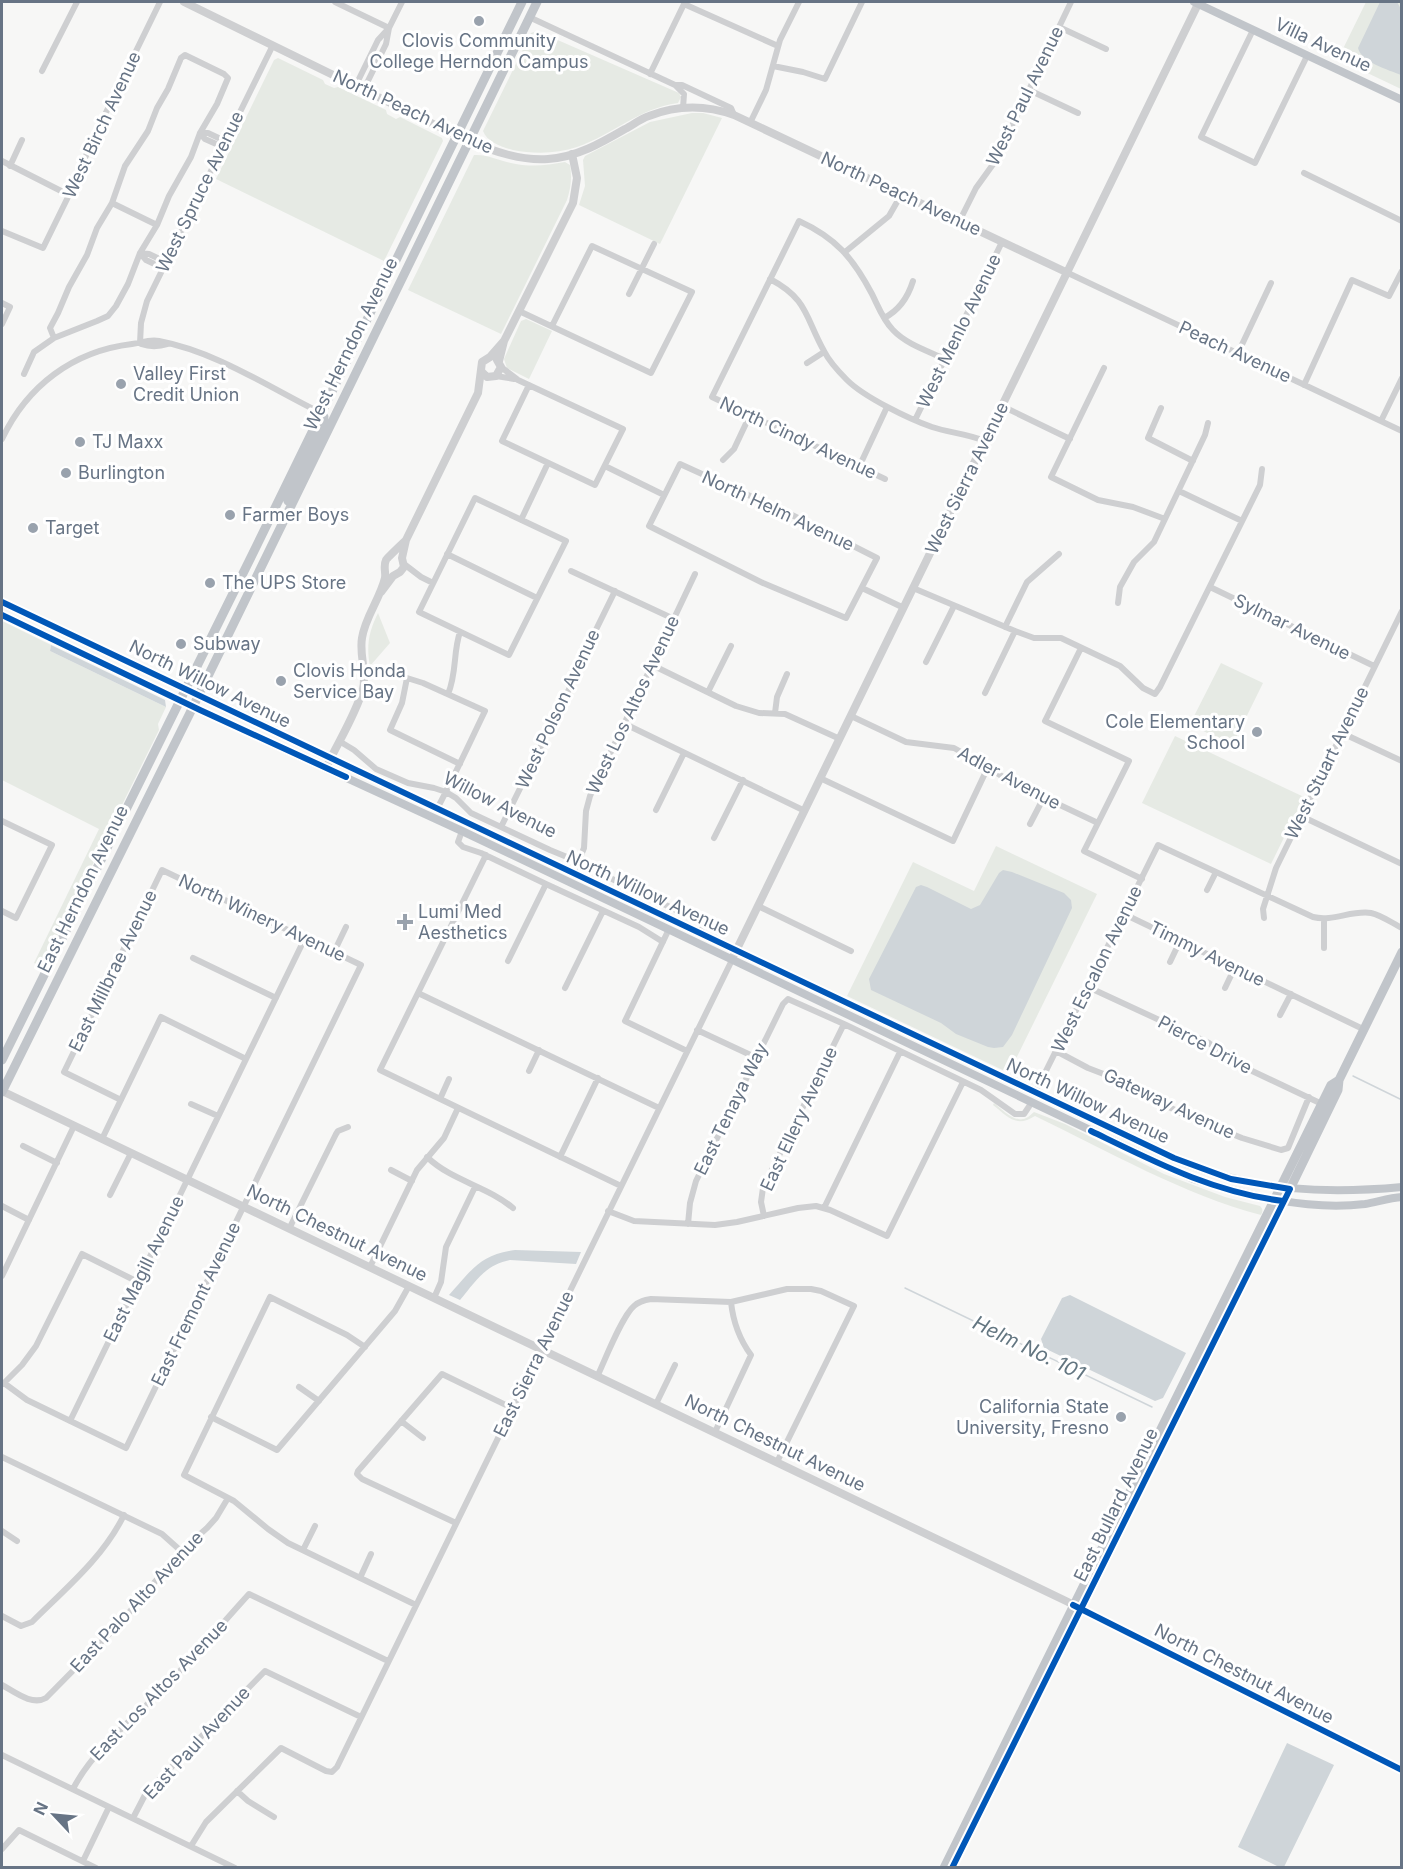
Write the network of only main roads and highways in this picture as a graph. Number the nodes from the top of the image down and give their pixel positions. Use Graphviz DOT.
graph roads {
  1 [pos="522,2"];
  2 [pos="528,2"];
  3 [pos="537,2"];
  4 [pos="1197,2"];
  5 [pos="529,17"];
  6 [pos="1401,100"];
  7 [pos="321,413"];
  8 [pos="285,518"];
  9 [pos="2,602"];
  10 [pos="2,614"];
  11 [pos="62,630"];
  12 [pos="56,640"];
  13 [pos="120,658"];
  14 [pos="186,689"];
  15 [pos="180,700"];
  16 [pos="196,701"];
  17 [pos="360,784"];
  18 [pos="437,809"];
  19 [pos="431,817"];
  20 [pos="506,842"];
  21 [pos="517,858"];
  22 [pos="573,874"];
  23 [pos="1401,952"];
  24 [pos="734,955"];
  25 [pos="2,1060"];
  26 [pos="1339,1080"];
  27 [pos="2,1091"];
  28 [pos="1034,1097"];
  29 [pos="1401,1187"];
  30 [pos="1280,1188"];
  31 [pos="1290,1189"];
  32 [pos="1401,1197"];
  33 [pos="1279,1201"];
  34 [pos="1077,1607"];
  35 [pos="944,1868"];
  36 [pos="952,1868"];
  1 -- 7 [label="main road, West Herndon Avenue"];
  2 -- 5 [label="main road"];
  3 -- 5 [label="main road, West Herndon Avenue"];
  4 -- 6 [label="main road, Villa Avenue"];
  5 -- 8 [label="main road, West Herndon Avenue"];
  7 -- 8 [label="main road"];
  7 -- 14 [label="main road, West Herndon Avenue"];
  8 -- 16 [label="main road, West Herndon Avenue"];
  9 -- 11 [label="main road, North Willow Avenue"];
  10 -- 11 [label="main road"];
  10 -- 12 [label="main road, North Willow Avenue"];
  11 -- 13 [label="main road, North Willow Avenue"];
  12 -- 13 [label="main road"];
  12 -- 15 [label="main road, North Willow Avenue"];
  13 -- 14 [label="main road, North Willow Avenue"];
  14 -- 15 [label="main road, West Herndon Avenue"];
  14 -- 16 [label="main road, North Willow Avenue"];
  15 -- 16 [label="main road, North Willow Avenue"];
  15 -- 25 [label="main road, East Herndon Avenue"];
  16 -- 17 [label="main road, North Willow Avenue"];
  16 -- 18 [label="main road, North Willow Avenue"];
  16 -- 27 [label="main road, East Herndon Avenue"];
  17 -- 18 [label="main road"];
  17 -- 19 [label="main road, North Willow Avenue"];
  18 -- 20 [label="main road, North Willow Avenue"];
  19 -- 20 [label="main road"];
  19 -- 21 [label="main road, North Willow Avenue"];
  20 -- 22 [label="main road, North Willow Avenue"];
  21 -- 22 [label="main road"];
  21 -- 24 [label="main road, North Willow Avenue"];
  22 -- 24 [label="main road, North Willow Avenue"];
  23 -- 26 [label="main road"];
  24 -- 28 [label="main road, North Willow Avenue"];
  26 -- 30 [label="main road, East Bullard Avenue"];
  26 -- 31 [label="main road, East Bullard Avenue"];
  28 -- 30 [label="main road, North Willow Avenue"];
  28 -- 33 [label="main road, North Willow Avenue"];
  29 -- 31 [label="main road"];
  30 -- 31 [label="main road, North Willow Avenue"];
  30 -- 33 [label="main road, East Bullard Avenue"];
  31 -- 33 [label="main road, East Bullard Avenue"];
  32 -- 33 [label="main road"];
  33 -- 34 [label="main road, East Bullard Avenue"];
  34 -- 35 [label="main road, East Bullard Avenue"];
  34 -- 36 [label="main road, East Bullard Avenue"];
}
